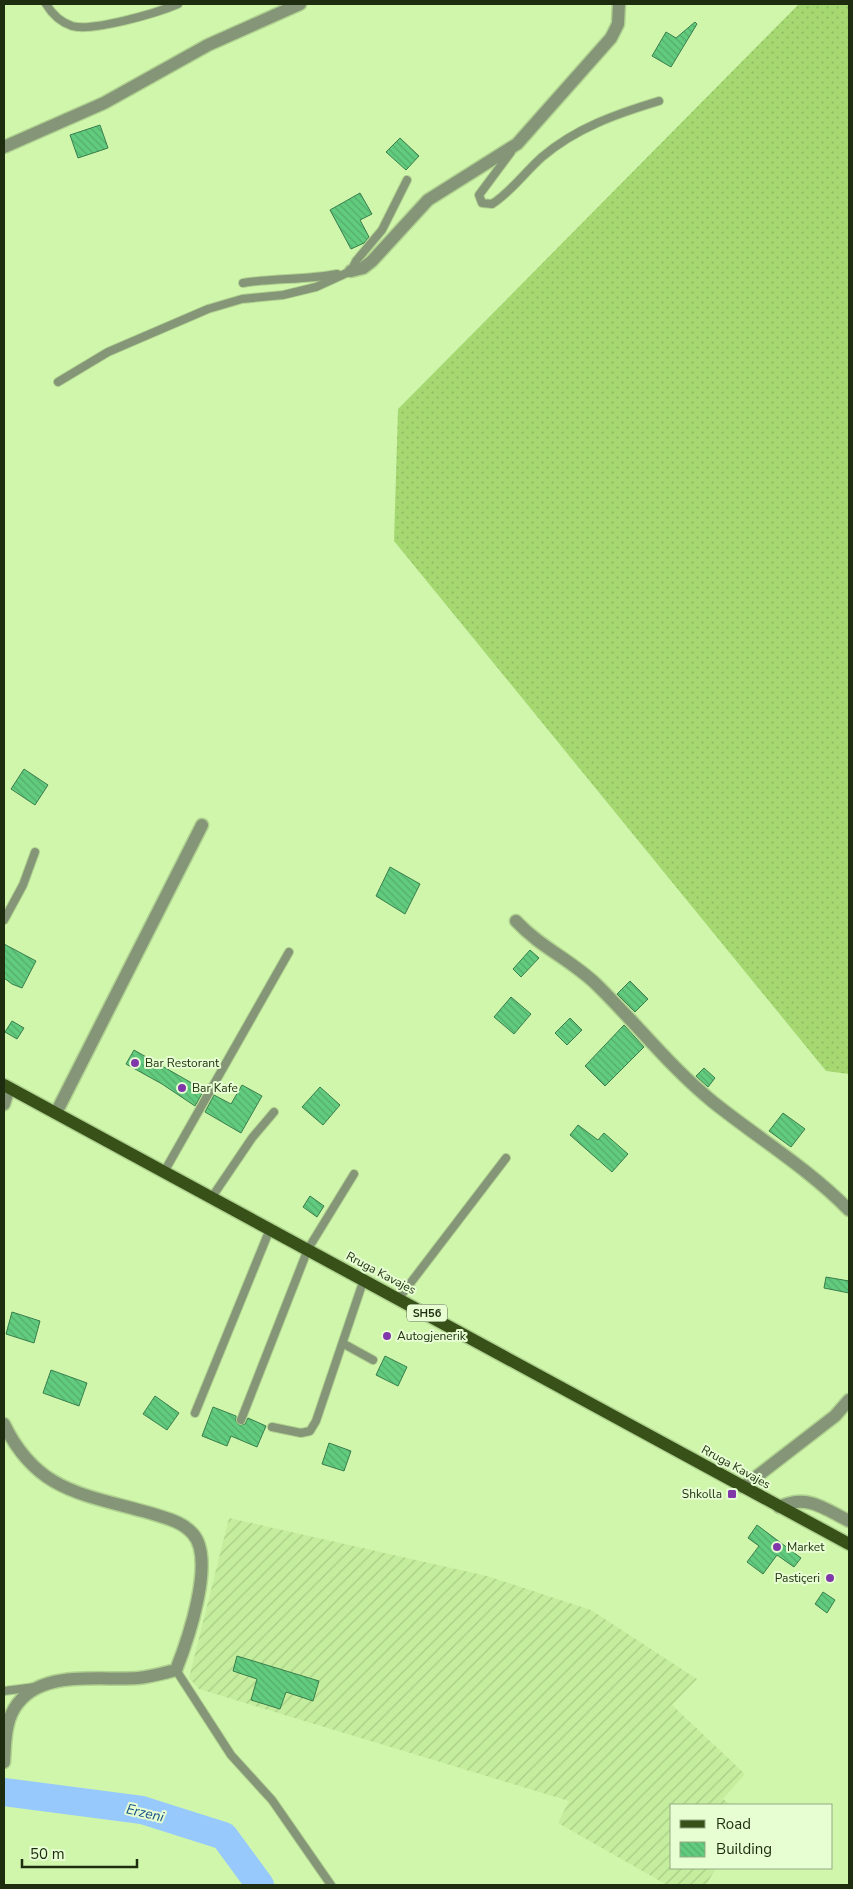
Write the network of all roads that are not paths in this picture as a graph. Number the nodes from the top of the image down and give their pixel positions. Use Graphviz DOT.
graph roads {
  1 [pos="46,4"];
  2 [pos="178,4"];
  3 [pos="300,4"];
  4 [pos="619,4"];
  5 [pos="659,101"];
  6 [pos="517,144"];
  7 [pos="4,147"];
  8 [pos="407,180"];
  9 [pos="351,271"];
  10 [pos="243,283"];
  11 [pos="58,382"];
  12 [pos="202,825"];
  13 [pos="35,852"];
  14 [pos="4,920"];
  15 [pos="516,921"];
  16 [pos="289,952"];
  17 [pos="6,1086"];
  18 [pos="4,1104"];
  19 [pos="274,1112"];
  20 [pos="56,1113"];
  21 [pos="506,1158"];
  22 [pos="164,1172"];
  23 [pos="354,1174"];
  24 [pos="212,1197"];
  25 [pos="849,1210"];
  26 [pos="270,1229"];
  27 [pos="308,1249"];
  28 [pos="364,1279"];
  29 [pos="399,1298"];
  30 [pos="344,1344"];
  31 [pos="373,1360"];
  32 [pos="849,1400"];
  33 [pos="195,1413"];
  34 [pos="241,1420"];
  35 [pos="4,1424"];
  36 [pos="272,1427"];
  37 [pos="743,1487"];
  38 [pos="779,1507"];
  39 [pos="849,1521"];
  40 [pos="849,1544"];
  41 [pos="176,1670"];
  42 [pos="37,1687"];
  43 [pos="4,1691"];
  44 [pos="4,1762"];
  45 [pos="331,1885"];
  1 -- 2 [label="lane"];
  3 -- 7 [label="street"];
  4 -- 6 [label="street"];
  5 -- 6 [label="lane"];
  6 -- 9 [label="street"];
  8 -- 9 [label="lane"];
  9 -- 10 [label="lane"];
  9 -- 11 [label="lane"];
  12 -- 20 [label="street"];
  13 -- 14 [label="lane"];
  15 -- 25 [label="street"];
  16 -- 22 [label="lane"];
  17 -- 18 [label="street"];
  17 -- 20 [label="main road, Rruga Kavajes / SH56"];
  19 -- 24 [label="lane"];
  20 -- 22 [label="main road, Rruga Kavajes / SH56"];
  21 -- 29 [label="lane"];
  22 -- 24 [label="main road, Rruga Kavajes / SH56"];
  23 -- 27 [label="lane"];
  24 -- 26 [label="main road, Rruga Kavajes / SH56"];
  26 -- 27 [label="main road, Rruga Kavajes / SH56"];
  26 -- 33 [label="lane"];
  27 -- 28 [label="main road, Rruga Kavajes / SH56"];
  27 -- 34 [label="lane"];
  28 -- 29 [label="main road, Rruga Kavajes / SH56"];
  28 -- 30 [label="lane"];
  29 -- 37 [label="main road, Rruga Kavajes / SH56"];
  30 -- 31 [label="lane"];
  30 -- 36 [label="lane"];
  32 -- 37 [label="street"];
  35 -- 41 [label="street"];
  37 -- 38 [label="main road, Rruga Kavajes / SH56"];
  38 -- 39 [label="street"];
  38 -- 40 [label="main road, Rruga Kavajes / SH56"];
  41 -- 42 [label="street"];
  41 -- 45 [label="lane"];
  42 -- 43 [label="lane"];
  42 -- 44 [label="street"];
}
